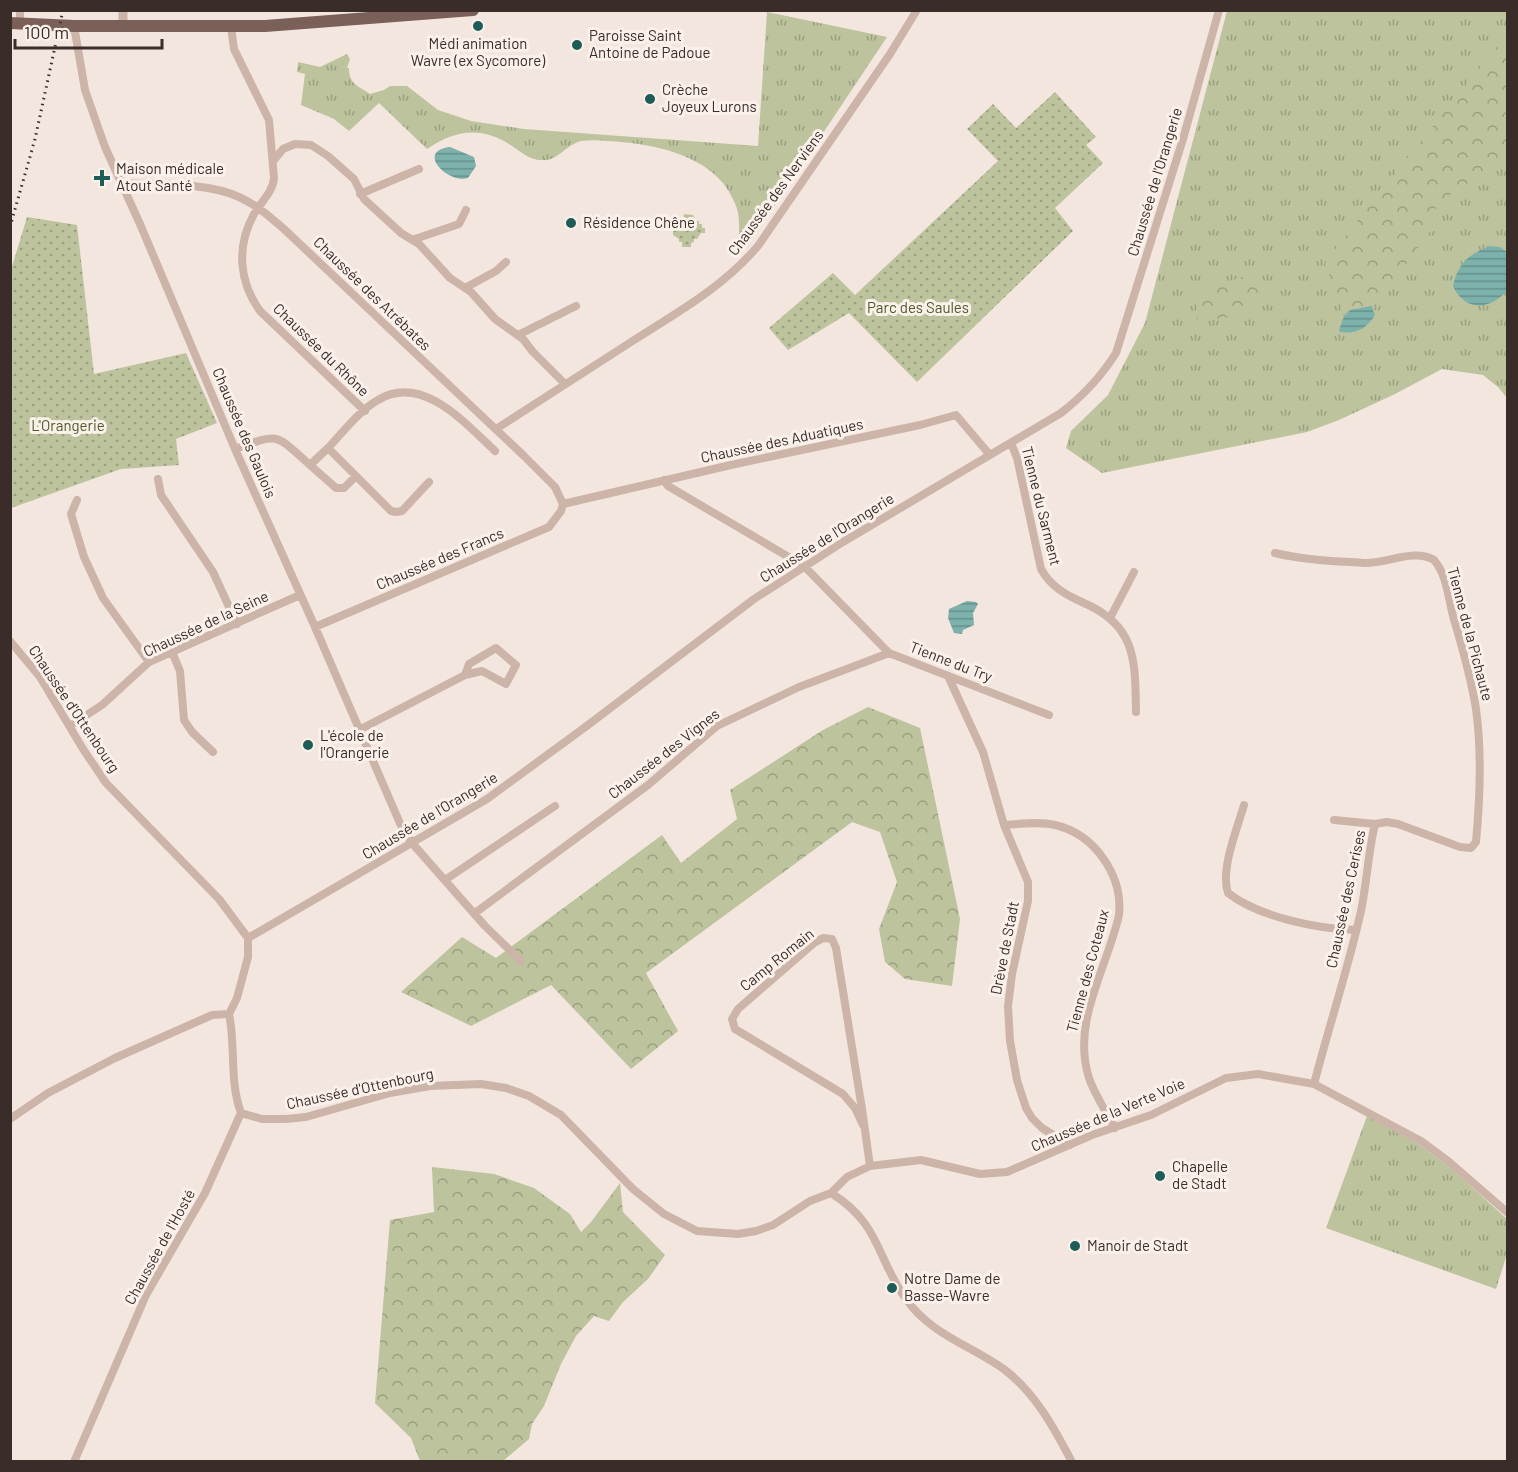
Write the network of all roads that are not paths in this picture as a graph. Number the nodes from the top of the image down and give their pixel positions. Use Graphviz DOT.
graph roads {
  1 [pos="123,10"];
  2 [pos="473,10"];
  3 [pos="916,10"];
  4 [pos="1219,10"];
  5 [pos="17,19"];
  6 [pos="123,24"];
  7 [pos="74,26"];
  8 [pos="231,27"];
  9 [pos="273,162"];
  10 [pos="419,169"];
  11 [pos="121,183"];
  12 [pos="360,194"];
  13 [pos="259,208"];
  14 [pos="466,210"];
  15 [pos="412,240"];
  16 [pos="506,262"];
  17 [pos="465,288"];
  18 [pos="576,306"];
  19 [pos="518,335"];
  20 [pos="565,384"];
  21 [pos="470,405"];
  22 [pos="365,411"];
  23 [pos="459,417"];
  24 [pos="486,420"];
  25 [pos="496,429"];
  26 [pos="474,432"];
  27 [pos="1011,443"];
  28 [pos="328,447"];
  29 [pos="235,449"];
  30 [pos="495,451"];
  31 [pos="990,455"];
  32 [pos="310,465"];
  33 [pos="356,476"];
  34 [pos="158,479"];
  35 [pos="664,480"];
  36 [pos="429,482"];
  37 [pos="77,500"];
  38 [pos="563,504"];
  39 [pos="1275,553"];
  40 [pos="804,566"];
  41 [pos="1134,572"];
  42 [pos="300,595"];
  43 [pos="1110,618"];
  44 [pos="237,624"];
  45 [pos="315,627"];
  46 [pos="10,641"];
  47 [pos="172,652"];
  48 [pos="889,653"];
  49 [pos="149,662"];
  50 [pos="465,675"];
  51 [pos="948,676"];
  52 [pos="1136,712"];
  53 [pos="1049,715"];
  54 [pos="70,726"];
  55 [pos="359,730"];
  56 [pos="213,752"];
  57 [pos="1244,805"];
  58 [pos="555,806"];
  59 [pos="1334,820"];
  60 [pos="1376,824"];
  61 [pos="1004,825"];
  62 [pos="1476,842"];
  63 [pos="412,843"];
  64 [pos="445,880"];
  65 [pos="475,913"];
  66 [pos="1356,930"];
  67 [pos="248,938"];
  68 [pos="521,961"];
  69 [pos="229,1014"];
  70 [pos="1314,1084"];
  71 [pos="241,1113"];
  72 [pos="10,1119"];
  73 [pos="863,1125"];
  74 [pos="1115,1128"];
  75 [pos="1070,1145"];
  76 [pos="870,1166"];
  77 [pos="831,1193"];
  78 [pos="1508,1213"];
  79 [pos="75,1461"];
  80 [pos="1072,1461"];
  1 -- 6 [label="street"];
  2 -- 8 [label="main road"];
  3 -- 20 [label="street, Chaussée des Nerviens"];
  4 -- 27 [label="street, Chaussée de l'Orangerie"];
  5 -- 7 [label="main road"];
  6 -- 7 [label="main road"];
  6 -- 8 [label="main road"];
  7 -- 11 [label="street, Chaussée des Gaulois"];
  8 -- 9 [label="street, Chaussée du Rhône"];
  9 -- 12 [label="street"];
  9 -- 13 [label="street, Chaussée du Rhône"];
  10 -- 12 [label="street"];
  11 -- 13 [label="street, Chaussée des Atrébates"];
  11 -- 29 [label="street, Chaussée des Gaulois"];
  12 -- 15 [label="street"];
  13 -- 21 [label="street, Chaussée des Atrébates"];
  13 -- 22 [label="street, Chaussée du Rhône"];
  14 -- 15 [label="street"];
  15 -- 17 [label="street"];
  16 -- 17 [label="street"];
  17 -- 19 [label="street"];
  18 -- 19 [label="street"];
  19 -- 20 [label="street"];
  20 -- 25 [label="street, Chaussée des Nerviens"];
  21 -- 23 [label="street"];
  21 -- 24 [label="street, Chaussée des Atrébates"];
  22 -- 23 [label="street"];
  22 -- 28 [label="street"];
  23 -- 26 [label="street"];
  24 -- 25 [label="street, Chaussée des Atrébates"];
  24 -- 26 [label="street"];
  25 -- 38 [label="street, Chaussée des Atrébates"];
  26 -- 30 [label="street"];
  27 -- 31 [label="street, Chaussée de l'Orangerie"];
  27 -- 43 [label="street, Tienne du Sarment"];
  28 -- 32 [label="street"];
  28 -- 33 [label="street"];
  29 -- 32 [label="street"];
  29 -- 42 [label="street, Chaussée des Gaulois"];
  31 -- 35 [label="street, Chaussée des Aduatiques"];
  31 -- 40 [label="street, Chaussée de l'Orangerie"];
  32 -- 33 [label="street"];
  33 -- 36 [label="street"];
  34 -- 44 [label="street"];
  35 -- 38 [label="street, Chaussée des Aduatiques"];
  35 -- 40 [label="street, Tienne du Try"];
  37 -- 49 [label="street"];
  38 -- 45 [label="street, Chaussée des Francs"];
  39 -- 62 [label="street, Tienne de la Pichaute"];
  40 -- 48 [label="street, Tienne du Try"];
  40 -- 63 [label="street, Chaussée de l'Orangerie"];
  41 -- 43 [label="street"];
  42 -- 44 [label="street, Chaussée de la Seine"];
  42 -- 45 [label="street, Chaussée des Gaulois"];
  43 -- 52 [label="street, Tienne du Sarment"];
  44 -- 47 [label="street, Chaussée de la Seine"];
  45 -- 55 [label="street, Chaussée des Gaulois"];
  46 -- 54 [label="street, Chaussée d'Ottenbourg"];
  47 -- 49 [label="street, Chaussée de la Seine"];
  47 -- 56 [label="street"];
  48 -- 51 [label="street, Tienne du Try"];
  48 -- 65 [label="street, Chaussée des Vignes"];
  49 -- 54 [label="street, Chaussée de la Seine"];
  50 -- 50 [label="street"];
  50 -- 55 [label="street"];
  51 -- 53 [label="street, Tienne du Try"];
  51 -- 61 [label="street, Drève de Stadt"];
  54 -- 67 [label="street, Chaussée d'Ottenbourg"];
  55 -- 63 [label="street, Chaussée des Gaulois"];
  57 -- 66 [label="street"];
  58 -- 64 [label="street"];
  59 -- 60 [label="street"];
  60 -- 62 [label="street, Chaussée des Cerises"];
  60 -- 66 [label="street, Chaussée des Cerises"];
  61 -- 74 [label="street, Tienne des Coteaux"];
  61 -- 75 [label="street, Drève de Stadt"];
  63 -- 64 [label="street, Chaussée des Gaulois"];
  63 -- 67 [label="street, Chaussée de l'Orangerie"];
  64 -- 65 [label="street, Chaussée des Gaulois"];
  65 -- 68 [label="street, Chaussée des Gaulois"];
  66 -- 70 [label="street, Chaussée des Cerises"];
  67 -- 69 [label="street"];
  69 -- 71 [label="street"];
  69 -- 72 [label="street"];
  70 -- 74 [label="street, Chaussée de la Verte Voie"];
  70 -- 78 [label="street, Chaussée de la Verte Voie"];
  71 -- 77 [label="street, Chaussée d'Ottenbourg"];
  71 -- 79 [label="street, Chaussée de l'Hosté"];
  73 -- 73 [label="street, Camp Romain"];
  73 -- 76 [label="street, Camp Romain"];
  74 -- 75 [label="street, Chaussée de la Verte Voie"];
  75 -- 76 [label="street, Chaussée de la Verte Voie"];
  76 -- 77 [label="street, Chaussée de la Verte Voie"];
  77 -- 80 [label="street"];
}
